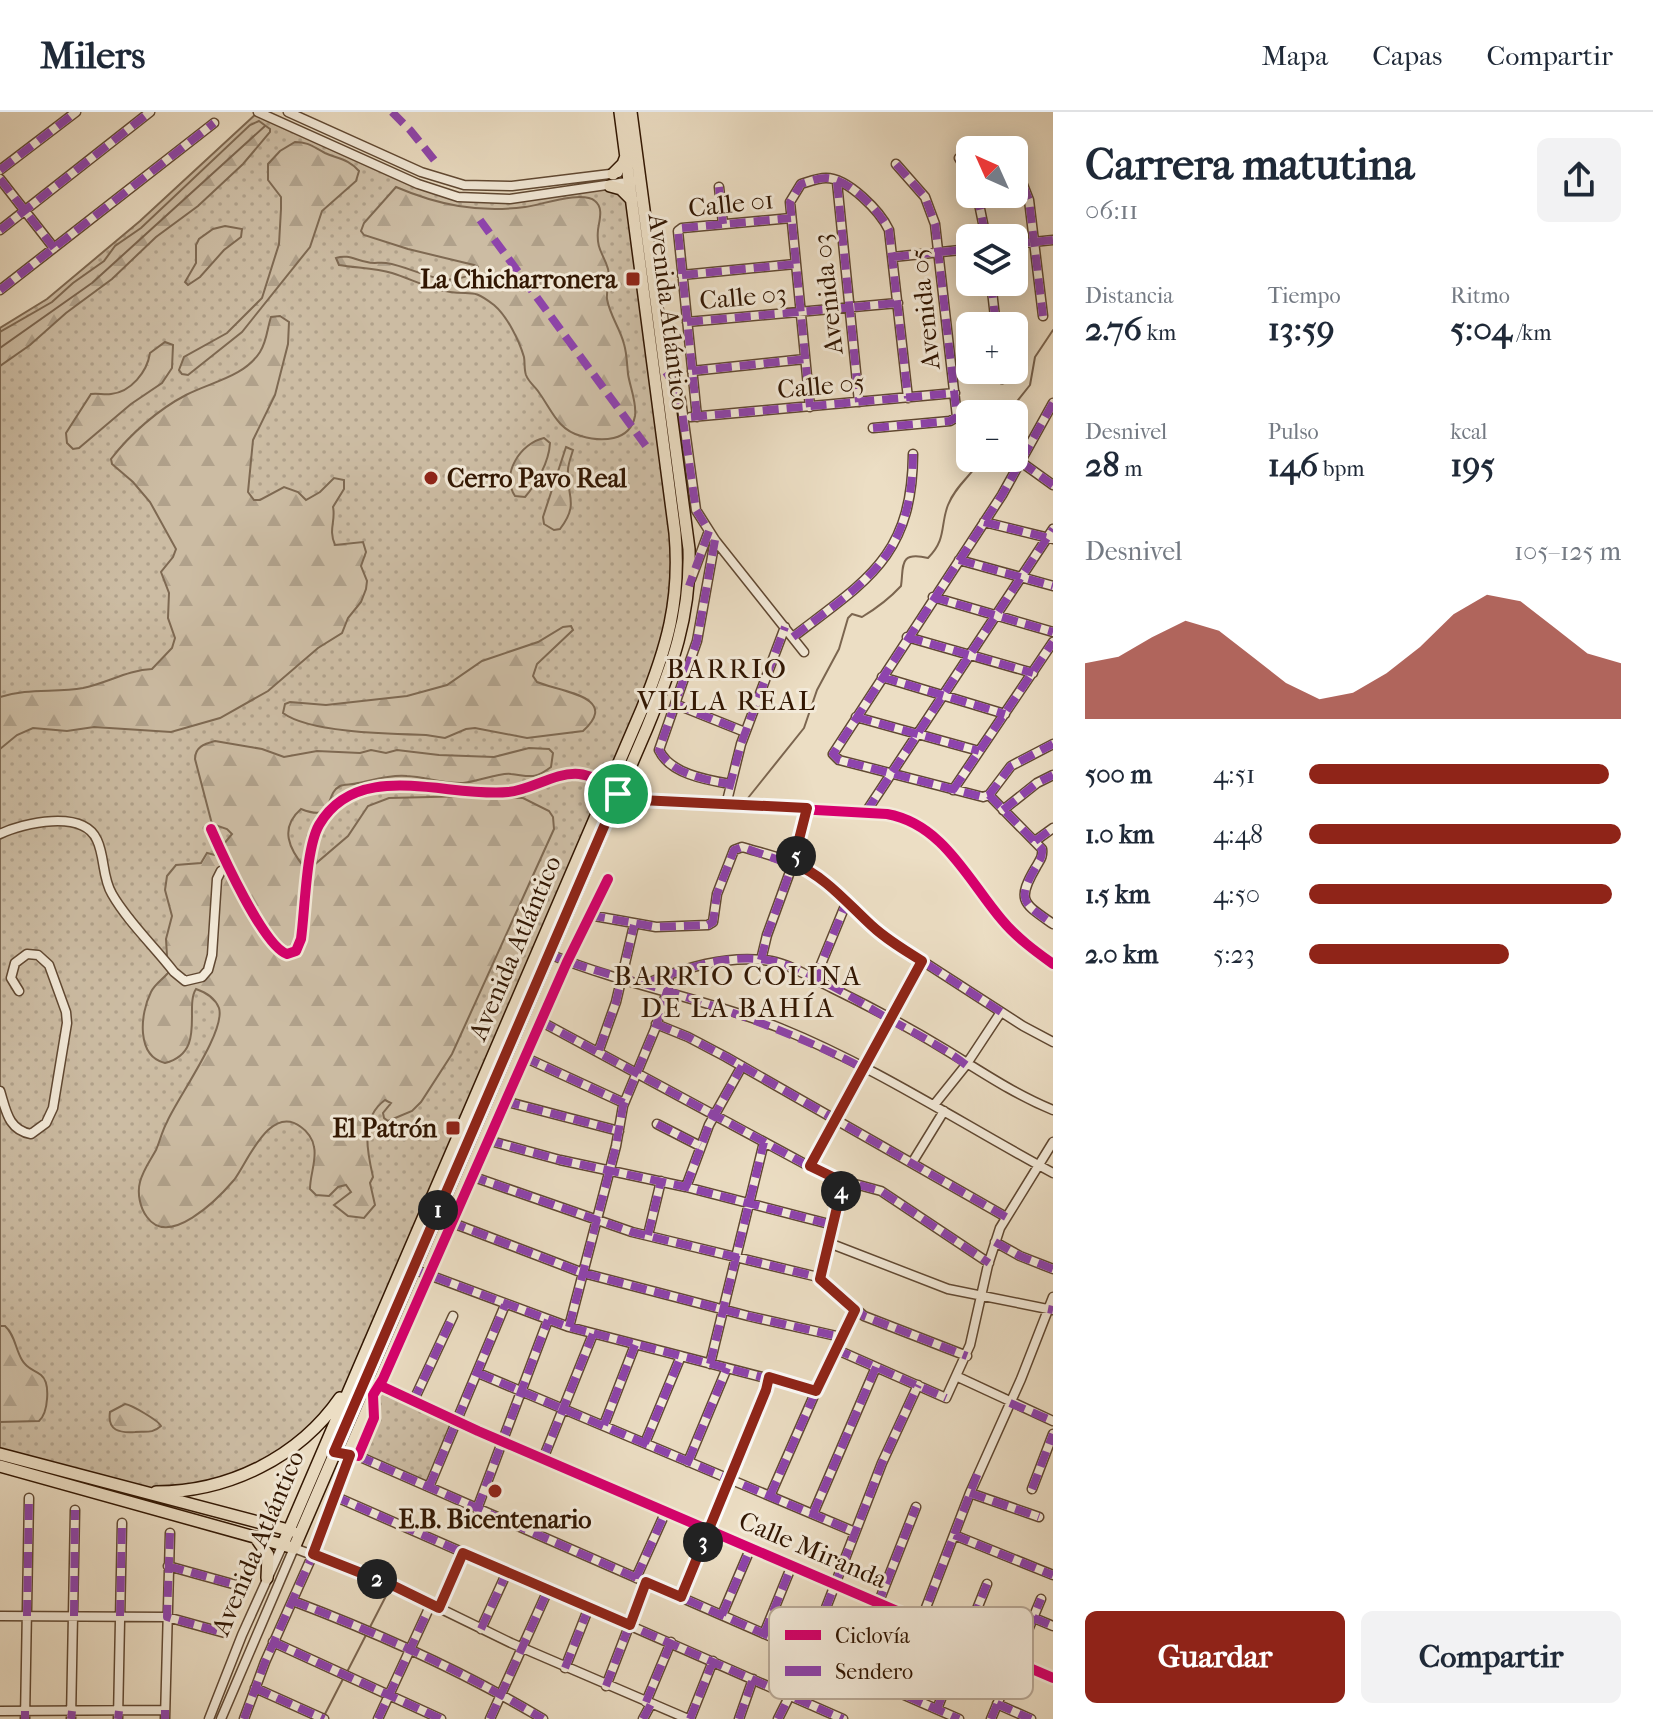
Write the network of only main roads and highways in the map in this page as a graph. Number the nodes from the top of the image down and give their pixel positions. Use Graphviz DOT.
graph roads {
  1 [pos="620,112"];
  2 [pos="631,112"];
  3 [pos="626,155"];
  4 [pos="634,176"];
  5 [pos="632,200"];
  6 [pos="613,790"];
  7 [pos="354,1377"];
  8 [pos="0,1454"];
  9 [pos="0,1466"];
  10 [pos="141,1492"];
  11 [pos="294,1532"];
  12 [pos="253,1536"];
  13 [pos="267,1578"];
  1 -- 3 [label="main road, Avenida Atlántico"];
  2 -- 4 [label="main road, Avenida Atlántico"];
  3 -- 4 [label="main road, Avenida Atlántico"];
  3 -- 5 [label="main road"];
  4 -- 5 [label="main road, Avenida Atlántico"];
  4 -- 6 [label="main road, Avenida Atlántico"];
  5 -- 6 [label="main road, Avenida Atlántico"];
  6 -- 7 [label="main road, Avenida Atlántico"];
  6 -- 11 [label="main road, Avenida Atlántico"];
  7 -- 10 [label="main road"];
  7 -- 11 [label="main road, Avenida Atlántico"];
  8 -- 10 [label="main road"];
  9 -- 12 [label="main road"];
  10 -- 11 [label="main road"];
  11 -- 12 [label="main road"];
  12 -- 13 [label="main road"];
}
